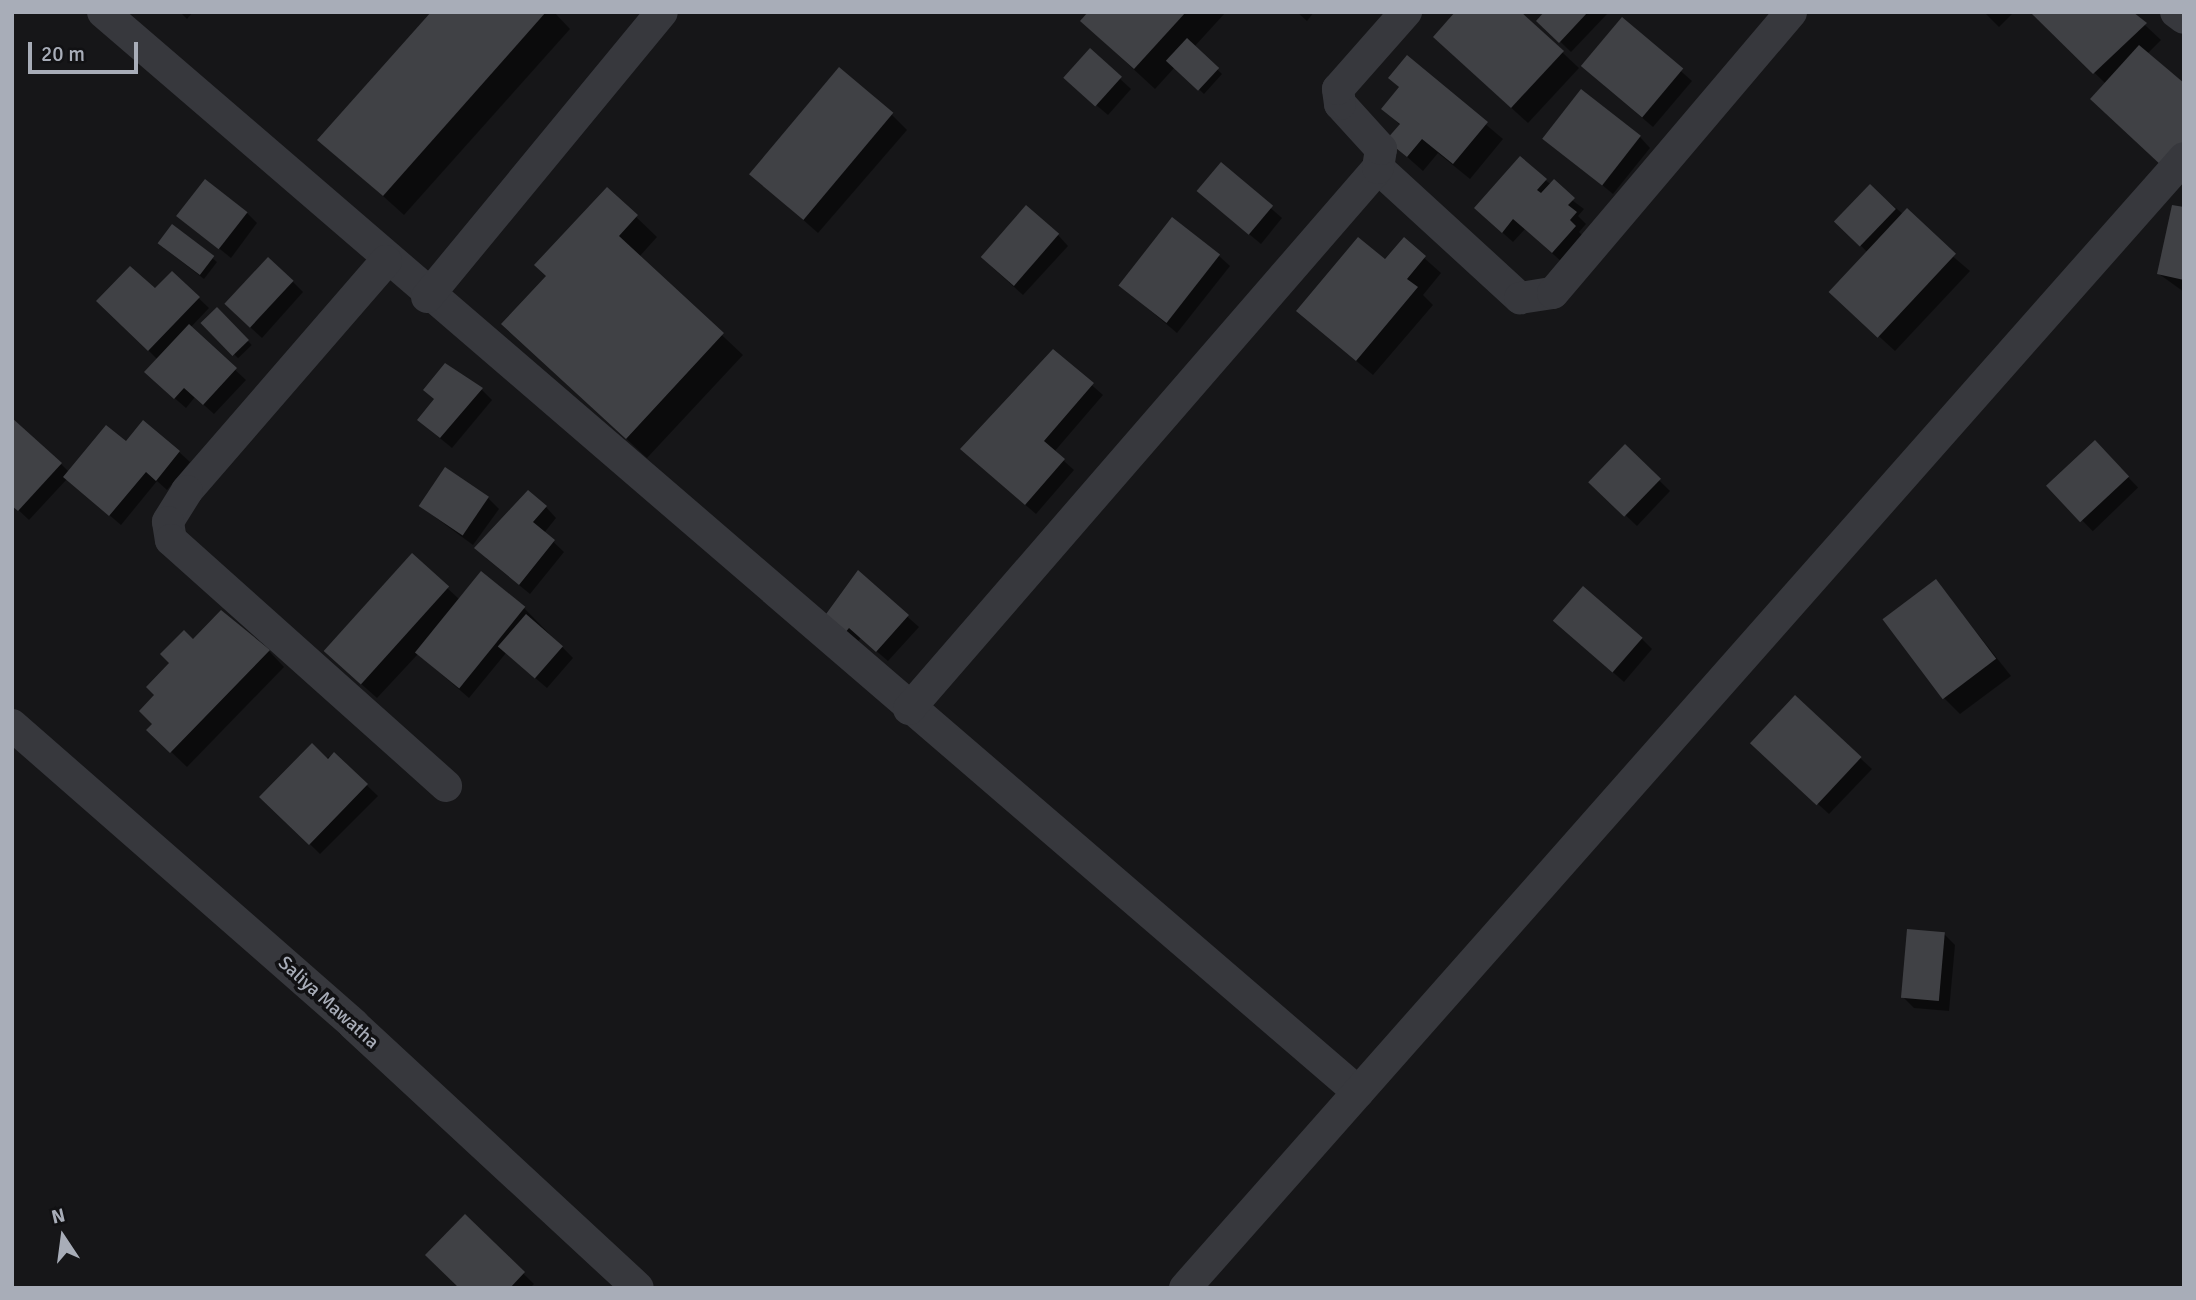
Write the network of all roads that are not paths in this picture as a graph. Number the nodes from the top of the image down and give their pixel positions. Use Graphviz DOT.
graph roads {
  1 [pos="103,12"];
  2 [pos="662,12"];
  3 [pos="1406,12"];
  4 [pos="1791,12"];
  5 [pos="2176,12"];
  6 [pos="2184,18"];
  7 [pos="2184,158"];
  8 [pos="1378,168"];
  9 [pos="386,261"];
  10 [pos="427,297"];
  11 [pos="909,709"];
  12 [pos="12,726"];
  13 [pos="446,786"];
  14 [pos="1358,1092"];
  15 [pos="638,1288"];
  16 [pos="1185,1288"];
  1 -- 9 [label="street"];
  2 -- 10 [label="street"];
  3 -- 8 [label="street"];
  4 -- 8 [label="street"];
  5 -- 6 [label="street"];
  7 -- 14 [label="street"];
  8 -- 11 [label="street"];
  9 -- 10 [label="street"];
  9 -- 13 [label="street"];
  10 -- 11 [label="street"];
  11 -- 14 [label="street"];
  12 -- 15 [label="street, Saliya Mawatha"];
  14 -- 16 [label="street"];
}
